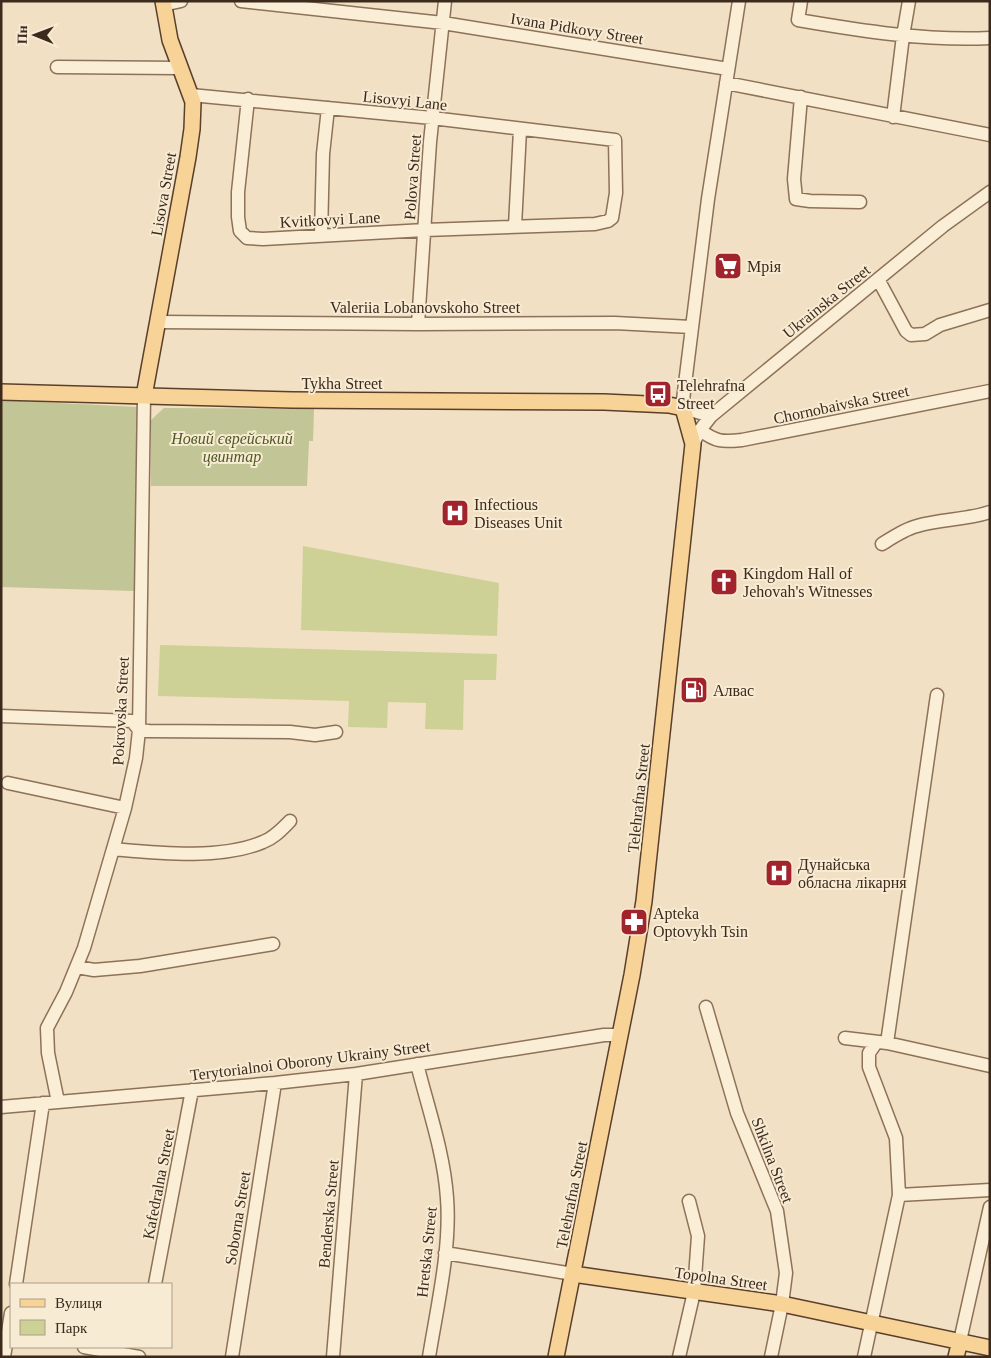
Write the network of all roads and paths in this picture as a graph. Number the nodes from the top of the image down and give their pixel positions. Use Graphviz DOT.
graph roads {
  1 [pos="181,1"];
  2 [pos="241,1"];
  3 [pos="445,1"];
  4 [pos="739,1"];
  5 [pos="801,1"];
  6 [pos="909,1"];
  7 [pos="163,3"];
  8 [pos="442,23"];
  9 [pos="903,36"];
  10 [pos="990,38"];
  11 [pos="57,67"];
  12 [pos="179,68"];
  13 [pos="728,68"];
  14 [pos="726,84"];
  15 [pos="191,94"];
  16 [pos="800,98"];
  17 [pos="248,99"];
  18 [pos="328,108"];
  19 [pos="893,117"];
  20 [pos="432,118"];
  21 [pos="520,130"];
  22 [pos="990,135"];
  23 [pos="615,140"];
  24 [pos="990,192"];
  25 [pos="860,202"];
  26 [pos="514,226"];
  27 [pos="425,230"];
  28 [pos="321,235"];
  29 [pos="878,280"];
  30 [pos="990,310"];
  31 [pos="159,322"];
  32 [pos="418,324"];
  33 [pos="691,327"];
  34 [pos="1,392"];
  35 [pos="990,392"];
  36 [pos="144,396"];
  37 [pos="683,408"];
  38 [pos="711,416"];
  39 [pos="700,430"];
  40 [pos="693,444"];
  41 [pos="990,512"];
  42 [pos="882,544"];
  43 [pos="937,696"];
  44 [pos="1,716"];
  45 [pos="139,730"];
  46 [pos="336,732"];
  47 [pos="8,783"];
  48 [pos="125,808"];
  49 [pos="290,821"];
  50 [pos="114,849"];
  51 [pos="273,944"];
  52 [pos="77,967"];
  53 [pos="706,1007"];
  54 [pos="621,1036"];
  55 [pos="845,1038"];
  56 [pos="881,1043"];
  57 [pos="417,1064"];
  58 [pos="990,1066"];
  59 [pos="356,1074"];
  60 [pos="274,1083"];
  61 [pos="192,1090"];
  62 [pos="58,1102"];
  63 [pos="42,1104"];
  64 [pos="1,1107"];
  65 [pos="990,1190"];
  66 [pos="899,1195"];
  67 [pos="689,1201"];
  68 [pos="990,1207"];
  69 [pos="445,1253"];
  70 [pos="573,1274"];
  71 [pos="16,1283"];
  72 [pos="155,1283"];
  73 [pos="694,1292"];
  74 [pos="782,1304"];
  75 [pos="10,1318"];
  76 [pos="871,1323"];
  77 [pos="7,1333"];
  78 [pos="960,1341"];
  79 [pos="90,1348"];
  80 [pos="990,1348"];
  81 [pos="4,1357"];
  82 [pos="140,1357"];
  83 [pos="232,1357"];
  84 [pos="332,1357"];
  85 [pos="430,1357"];
  86 [pos="556,1357"];
  87 [pos="679,1357"];
  88 [pos="771,1357"];
  89 [pos="864,1357"];
  90 [pos="956,1357"];
  1 -- 7 [label="street"];
  2 -- 8 [label="street, Ivana Pidkovy Street"];
  3 -- 8 [label="street, Polova Street"];
  4 -- 13 [label="street, Telehrafna Street"];
  5 -- 9 [label="street"];
  6 -- 9 [label="street"];
  7 -- 12 [label="main road, Lisova Street"];
  8 -- 13 [label="street, Ivana Pidkovy Street"];
  8 -- 20 [label="street, Polova Street"];
  9 -- 10 [label="street"];
  9 -- 19 [label="street"];
  11 -- 12 [label="street"];
  12 -- 15 [label="main road, Lisova Street"];
  13 -- 14 [label="street, Telehrafna Street"];
  14 -- 16 [label="street"];
  14 -- 33 [label="street, Telehrafna Street"];
  15 -- 17 [label="street, Lisovyi Lane"];
  15 -- 31 [label="main road, Lisova Street"];
  16 -- 19 [label="street"];
  16 -- 25 [label="street"];
  17 -- 18 [label="street, Lisovyi Lane"];
  17 -- 28 [label="street, Kvitkovyi Lane"];
  18 -- 20 [label="street, Lisovyi Lane"];
  18 -- 28 [label="street"];
  19 -- 22 [label="street"];
  20 -- 21 [label="street, Lisovyi Lane"];
  20 -- 27 [label="street, Polova Street"];
  21 -- 23 [label="street, Lisovyi Lane"];
  21 -- 26 [label="street"];
  23 -- 26 [label="street, Kvitkovyi Lane"];
  24 -- 29 [label="street, Ukrainska Street"];
  26 -- 27 [label="street, Kvitkovyi Lane"];
  27 -- 28 [label="street, Kvitkovyi Lane"];
  27 -- 32 [label="street, Polova Street"];
  29 -- 30 [label="street"];
  29 -- 38 [label="street, Ukrainska Street"];
  31 -- 32 [label="street, Valeriia Lobanovskoho Street"];
  31 -- 36 [label="main road, Lisova Street"];
  32 -- 33 [label="street, Valeriia Lobanovskoho Street"];
  33 -- 37 [label="street, Telehrafna Street"];
  34 -- 36 [label="main road, Tykha Street"];
  35 -- 39 [label="street, Chornobaivska Street"];
  36 -- 37 [label="main road, Tykha Street"];
  36 -- 45 [label="street, Pokrovska Street"];
  37 -- 38 [label="street"];
  37 -- 40 [label="main road, Telehrafna Street"];
  38 -- 39 [label="street, Ukrainska Street"];
  39 -- 40 [label="street, Ukrainska Street"];
  40 -- 54 [label="main road, Telehrafna Street"];
  41 -- 42 [label="street"];
  43 -- 56 [label="street"];
  44 -- 45 [label="street"];
  45 -- 46 [label="street"];
  45 -- 48 [label="street, Pokrovska Street"];
  47 -- 48 [label="street"];
  48 -- 50 [label="street, Pokrovska Street"];
  49 -- 50 [label="street"];
  50 -- 52 [label="street, Pokrovska Street"];
  51 -- 52 [label="street"];
  52 -- 62 [label="street, Pokrovska Street"];
  53 -- 74 [label="street, Shkilna Street"];
  54 -- 57 [label="street, Terytorialnoi Oborony Ukrainy Street"];
  54 -- 70 [label="main road, Telehrafna Street"];
  55 -- 56 [label="street"];
  56 -- 58 [label="street"];
  56 -- 66 [label="street"];
  57 -- 59 [label="street, Terytorialnoi Oborony Ukrainy Street"];
  57 -- 69 [label="street, Hretska Street"];
  59 -- 60 [label="street, Terytorialnoi Oborony Ukrainy Street"];
  59 -- 84 [label="street, Benderska Street"];
  60 -- 61 [label="street, Terytorialnoi Oborony Ukrainy Street"];
  60 -- 83 [label="street, Soborna Street"];
  61 -- 62 [label="street, Terytorialnoi Oborony Ukrainy Street"];
  61 -- 72 [label="street, Kafedralna Street"];
  62 -- 63 [label="street, Terytorialnoi Oborony Ukrainy Street"];
  63 -- 64 [label="street, Terytorialnoi Oborony Ukrainy Street"];
  63 -- 71 [label="street"];
  65 -- 66 [label="street"];
  66 -- 76 [label="street"];
  67 -- 73 [label="street"];
  68 -- 78 [label="street"];
  69 -- 70 [label="street, Topolna Street"];
  69 -- 85 [label="street, Hretska Street"];
  70 -- 73 [label="main road, Topolna Street"];
  70 -- 86 [label="main road, Telehrafna Street"];
  73 -- 74 [label="main road, Topolna Street"];
  73 -- 87 [label="street"];
  74 -- 76 [label="main road, Topolna Street"];
  74 -- 88 [label="street, Shkilna Street"];
  75 -- 77 [label="street"];
  76 -- 78 [label="main road, Topolna Street"];
  76 -- 89 [label="street"];
  77 -- 81 [label="street"];
  78 -- 80 [label="main road, Topolna Street"];
  78 -- 90 [label="main road"];
  79 -- 82 [label="street"];
}
